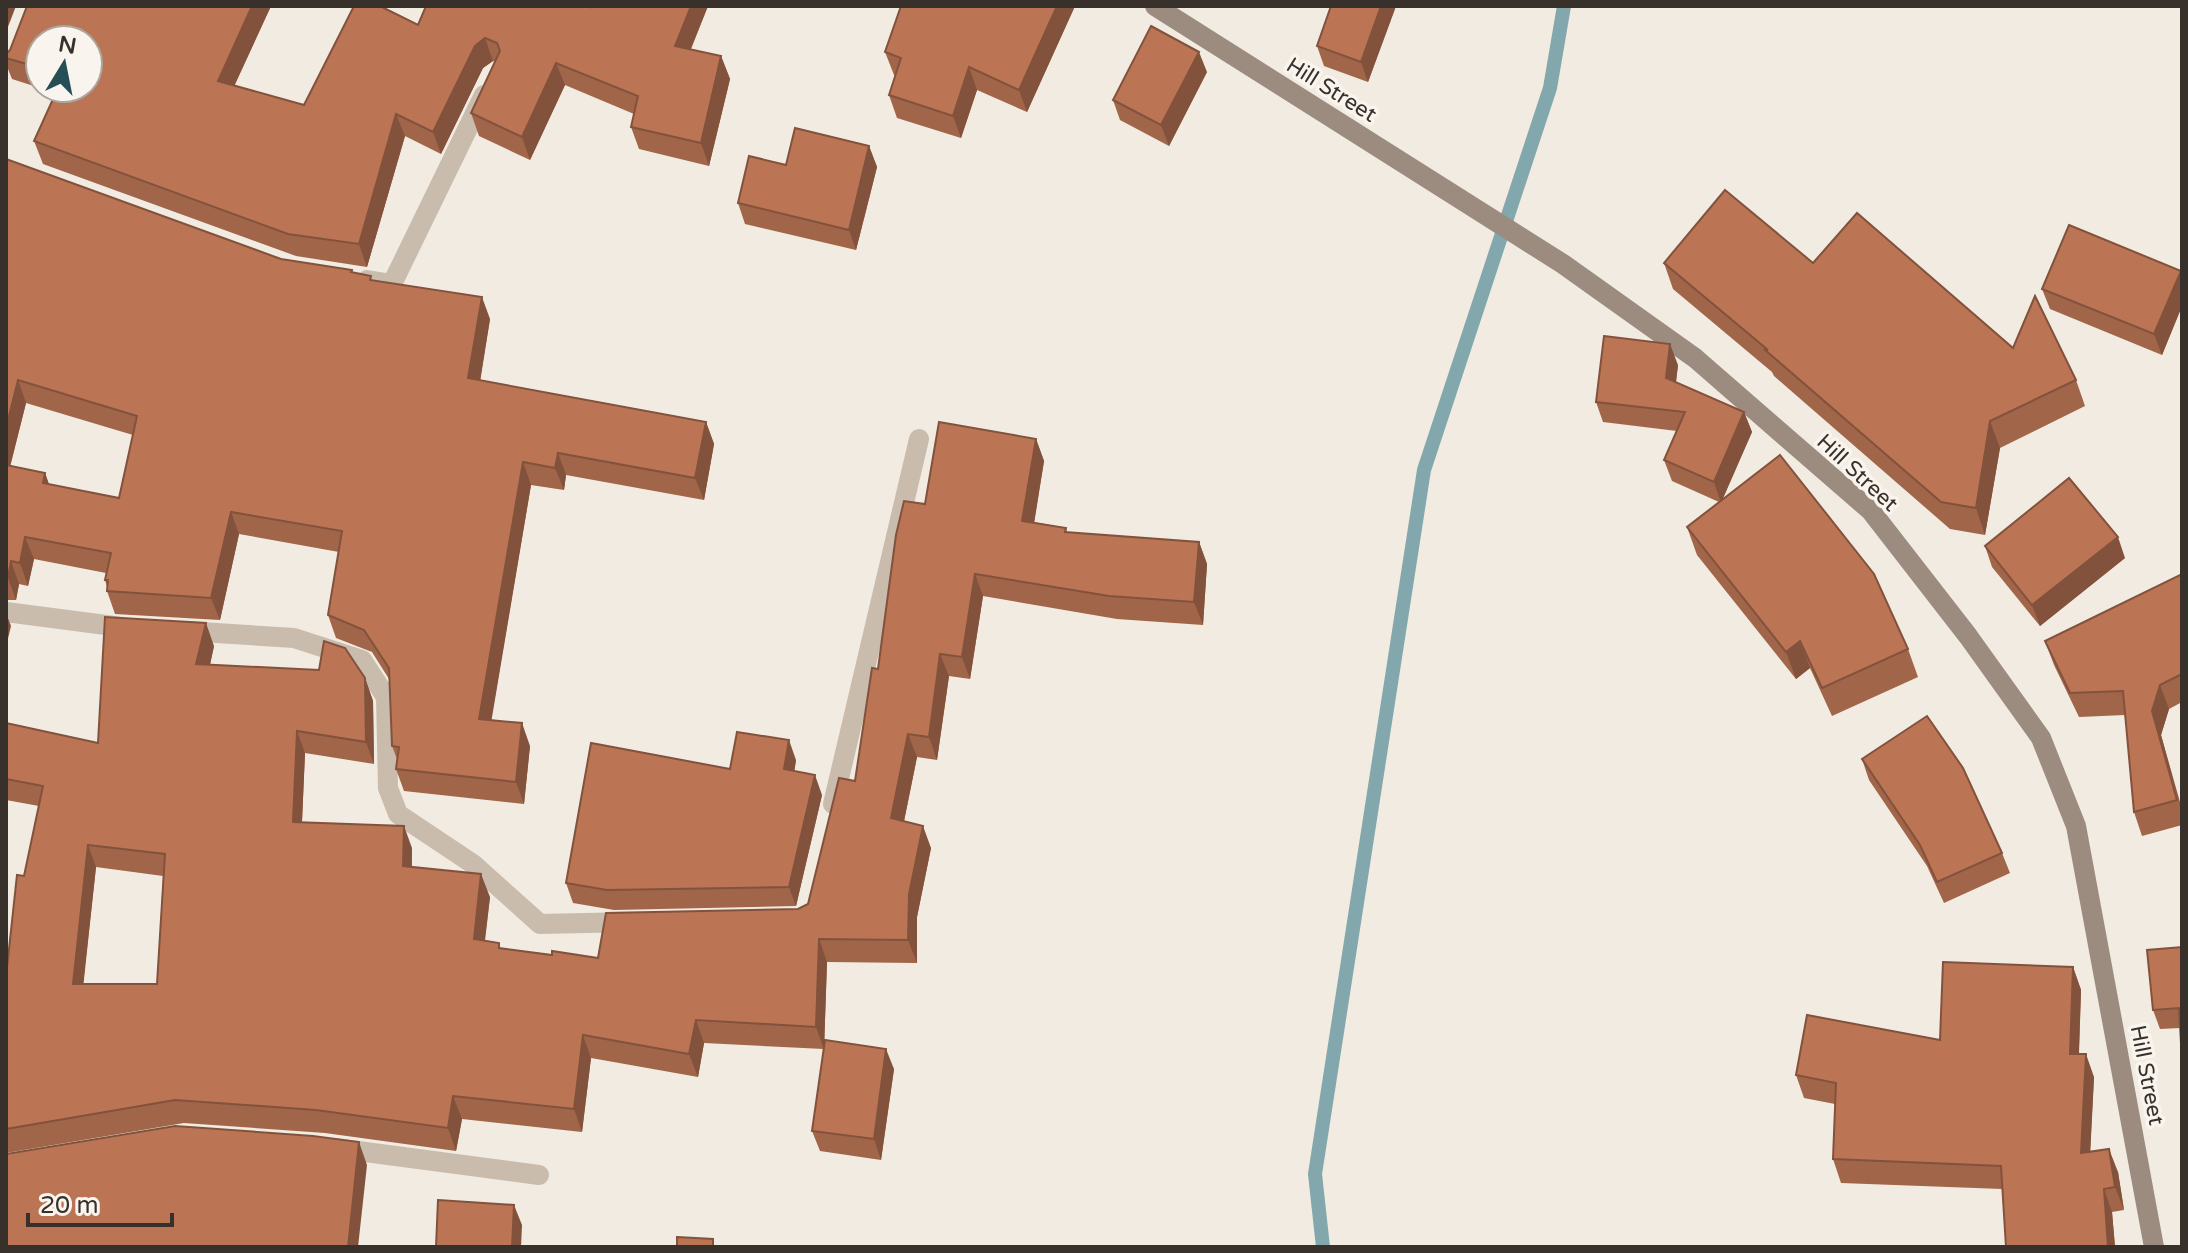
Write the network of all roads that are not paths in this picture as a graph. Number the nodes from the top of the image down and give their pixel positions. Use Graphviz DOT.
graph roads {
  1 [pos="1155,6"];
  2 [pos="495,74"];
  3 [pos="350,278"];
  4 [pos="919,439"];
  5 [pos="6,612"];
  6 [pos="828,826"];
  7 [pos="650,922"];
  8 [pos="308,1145"];
  9 [pos="539,1175"];
  10 [pos="2154,1247"];
  1 -- 10 [label="main road, Hill Street"];
  2 -- 3 [label="street"];
  4 -- 6 [label="street"];
  5 -- 7 [label="street"];
  8 -- 9 [label="street"];
}
